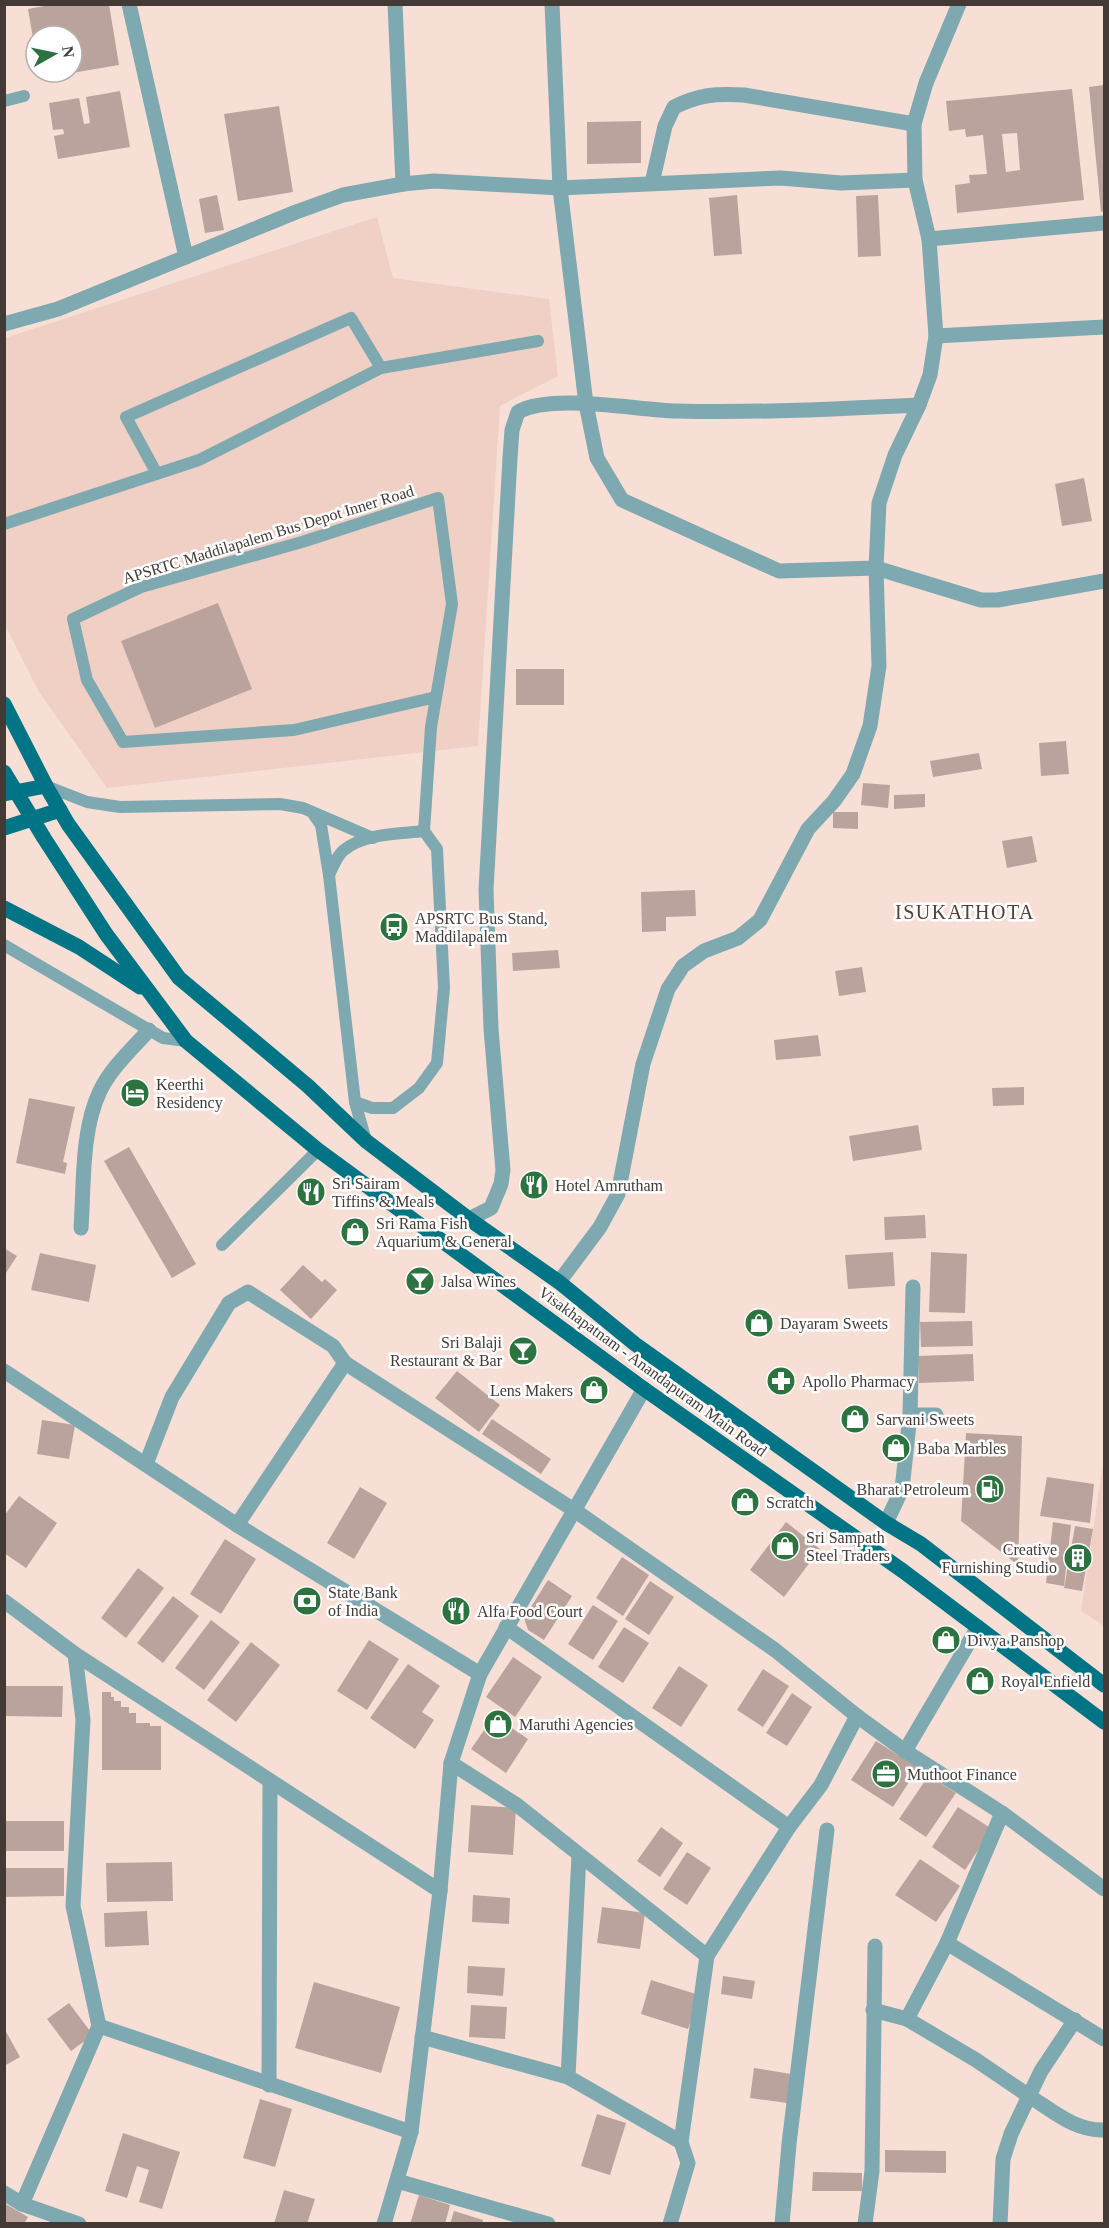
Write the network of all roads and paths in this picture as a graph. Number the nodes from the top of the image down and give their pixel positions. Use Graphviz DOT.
graph roads {
  1 [pos="129,4"];
  2 [pos="394,4"];
  3 [pos="552,4"];
  4 [pos="959,4"];
  5 [pos="24,96"];
  6 [pos="4,101"];
  7 [pos="915,124"];
  8 [pos="915,180"];
  9 [pos="652,183"];
  10 [pos="403,184"];
  11 [pos="560,189"];
  12 [pos="1104,223"];
  13 [pos="929,239"];
  14 [pos="186,257"];
  15 [pos="4,324"];
  16 [pos="1104,327"];
  17 [pos="936,336"];
  18 [pos="538,341"];
  19 [pos="381,368"];
  20 [pos="586,404"];
  21 [pos="919,405"];
  22 [pos="157,474"];
  23 [pos="4,524"];
  24 [pos="876,568"];
  25 [pos="1104,581"];
  26 [pos="436,697"];
  27 [pos="4,704"];
  28 [pos="4,772"];
  29 [pos="46,786"];
  30 [pos="11,794"];
  31 [pos="87,802"];
  32 [pos="60,810"];
  33 [pos="314,815"];
  34 [pos="34,819"];
  35 [pos="4,828"];
  36 [pos="424,831"];
  37 [pos="373,838"];
  38 [pos="329,875"];
  39 [pos="4,908"];
  40 [pos="4,945"];
  41 [pos="148,992"];
  42 [pos="149,1030"];
  43 [pos="186,1041"];
  44 [pos="355,1102"];
  45 [pos="366,1141"];
  46 [pos="318,1150"];
  47 [pos="469,1220"];
  48 [pos="81,1228"];
  49 [pos="222,1245"];
  50 [pos="559,1282"];
  51 [pos="913,1287"];
  52 [pos="345,1363"];
  53 [pos="4,1371"];
  54 [pos="644,1389"];
  55 [pos="910,1415"];
  56 [pos="936,1415"];
  57 [pos="146,1464"];
  58 [pos="574,1510"];
  59 [pos="886,1523"];
  60 [pos="237,1525"];
  61 [pos="4,1601"];
  62 [pos="506,1627"];
  63 [pos="978,1627"];
  64 [pos="75,1654"];
  65 [pos="480,1674"];
  66 [pos="1104,1685"];
  67 [pos="857,1716"];
  68 [pos="1104,1722"];
  69 [pos="905,1751"];
  70 [pos="451,1763"];
  71 [pos="270,1781"];
  72 [pos="1002,1813"];
  73 [pos="789,1827"];
  74 [pos="827,1830"];
  75 [pos="579,1855"];
  76 [pos="1104,1888"];
  77 [pos="440,1891"];
  78 [pos="947,1943"];
  79 [pos="875,1946"];
  80 [pos="707,1956"];
  81 [pos="873,2010"];
  82 [pos="907,2019"];
  83 [pos="1075,2020"];
  84 [pos="99,2026"];
  85 [pos="422,2037"];
  86 [pos="1104,2039"];
  87 [pos="568,2078"];
  88 [pos="269,2085"];
  89 [pos="1029,2096"];
  90 [pos="1104,2130"];
  91 [pos="411,2132"];
  92 [pos="681,2142"];
  93 [pos="397,2181"];
  94 [pos="4,2193"];
  95 [pos="22,2204"];
  96 [pos="79,2223"];
  97 [pos="384,2223"];
  98 [pos="548,2223"];
  99 [pos="670,2223"];
  100 [pos="782,2223"];
  101 [pos="865,2223"];
  102 [pos="1000,2223"];
  1 -- 14 [label="street"];
  2 -- 10 [label="street"];
  3 -- 11 [label="street"];
  4 -- 7 [label="street"];
  5 -- 6 [label="lane"];
  7 -- 8 [label="street"];
  7 -- 9 [label="street"];
  8 -- 9 [label="street"];
  8 -- 13 [label="street"];
  9 -- 11 [label="street"];
  10 -- 11 [label="street"];
  10 -- 14 [label="street"];
  11 -- 20 [label="street"];
  12 -- 13 [label="street"];
  13 -- 17 [label="street"];
  14 -- 15 [label="street"];
  16 -- 17 [label="street"];
  17 -- 21 [label="street"];
  18 -- 19 [label="lane"];
  19 -- 22 [label="lane"];
  19 -- 22 [label="lane"];
  20 -- 21 [label="street"];
  20 -- 24 [label="street"];
  20 -- 47 [label="street"];
  21 -- 24 [label="street"];
  22 -- 23 [label="lane"];
  24 -- 25 [label="street"];
  24 -- 50 [label="street"];
  26 -- 26 [label="lane, APSRTC Maddilapalem Bus Depot Inner Road"];
  26 -- 36 [label="lane, APSRTC Maddilapalem Bus Depot Inner Road"];
  27 -- 29 [label="main road, Visakhapatnam - Anandapuram Main Road"];
  28 -- 30 [label="main road, Visakhapatnam - Anandapuram Main Road"];
  29 -- 30 [label="main road"];
  29 -- 31 [label="lane"];
  29 -- 32 [label="main road, Visakhapatnam - Anandapuram Main Road"];
  30 -- 34 [label="main road, Visakhapatnam - Anandapuram Main Road"];
  31 -- 32 [label="lane"];
  31 -- 33 [label="lane"];
  32 -- 34 [label="main road"];
  32 -- 45 [label="main road, Visakhapatnam - Anandapuram Main Road"];
  33 -- 37 [label="lane"];
  33 -- 38 [label="lane"];
  34 -- 35 [label="main road"];
  34 -- 41 [label="main road, Visakhapatnam - Anandapuram Main Road"];
  36 -- 37 [label="lane"];
  36 -- 44 [label="lane"];
  37 -- 38 [label="lane"];
  38 -- 44 [label="lane"];
  39 -- 41 [label="main road"];
  40 -- 42 [label="lane"];
  41 -- 43 [label="main road, Visakhapatnam - Anandapuram Main Road"];
  42 -- 43 [label="lane"];
  42 -- 48 [label="street"];
  43 -- 46 [label="main road, Visakhapatnam - Anandapuram Main Road"];
  44 -- 45 [label="lane"];
  45 -- 47 [label="main road, Visakhapatnam - Anandapuram Main Road"];
  46 -- 49 [label="lane"];
  46 -- 54 [label="main road, Visakhapatnam - Anandapuram Main Road"];
  47 -- 50 [label="main road, Visakhapatnam - Anandapuram Main Road"];
  50 -- 59 [label="main road, Visakhapatnam - Anandapuram Main Road"];
  51 -- 55 [label="street"];
  52 -- 57 [label="street"];
  52 -- 58 [label="street"];
  52 -- 60 [label="street"];
  53 -- 57 [label="street"];
  54 -- 58 [label="street"];
  54 -- 63 [label="main road, Visakhapatnam - Anandapuram Main Road"];
  55 -- 56 [label="street"];
  55 -- 59 [label="street"];
  57 -- 60 [label="street"];
  58 -- 62 [label="street"];
  58 -- 67 [label="street"];
  59 -- 66 [label="main road, Visakhapatnam - Anandapuram Main Road"];
  60 -- 65 [label="street"];
  61 -- 64 [label="street"];
  62 -- 65 [label="street"];
  62 -- 73 [label="street"];
  63 -- 68 [label="main road, Visakhapatnam - Anandapuram Main Road"];
  63 -- 69 [label="street"];
  64 -- 71 [label="street"];
  64 -- 84 [label="street"];
  65 -- 70 [label="street"];
  67 -- 69 [label="street"];
  67 -- 73 [label="street"];
  69 -- 72 [label="street"];
  70 -- 75 [label="street"];
  70 -- 77 [label="street"];
  71 -- 77 [label="street"];
  71 -- 88 [label="street"];
  72 -- 76 [label="street"];
  72 -- 78 [label="street"];
  73 -- 80 [label="street"];
  74 -- 100 [label="street"];
  75 -- 80 [label="street"];
  75 -- 87 [label="street"];
  77 -- 85 [label="street"];
  78 -- 82 [label="street"];
  78 -- 83 [label="street"];
  79 -- 81 [label="street"];
  80 -- 92 [label="street"];
  81 -- 82 [label="street"];
  81 -- 101 [label="street"];
  82 -- 89 [label="street"];
  83 -- 86 [label="street"];
  83 -- 89 [label="street"];
  84 -- 88 [label="street"];
  84 -- 95 [label="street"];
  85 -- 87 [label="street"];
  85 -- 91 [label="street"];
  87 -- 92 [label="street"];
  88 -- 91 [label="street"];
  89 -- 90 [label="street"];
  89 -- 102 [label="street"];
  91 -- 93 [label="street"];
  92 -- 99 [label="street"];
  93 -- 97 [label="street"];
  93 -- 98 [label="street"];
  94 -- 95 [label="street"];
  95 -- 96 [label="street"];
}
